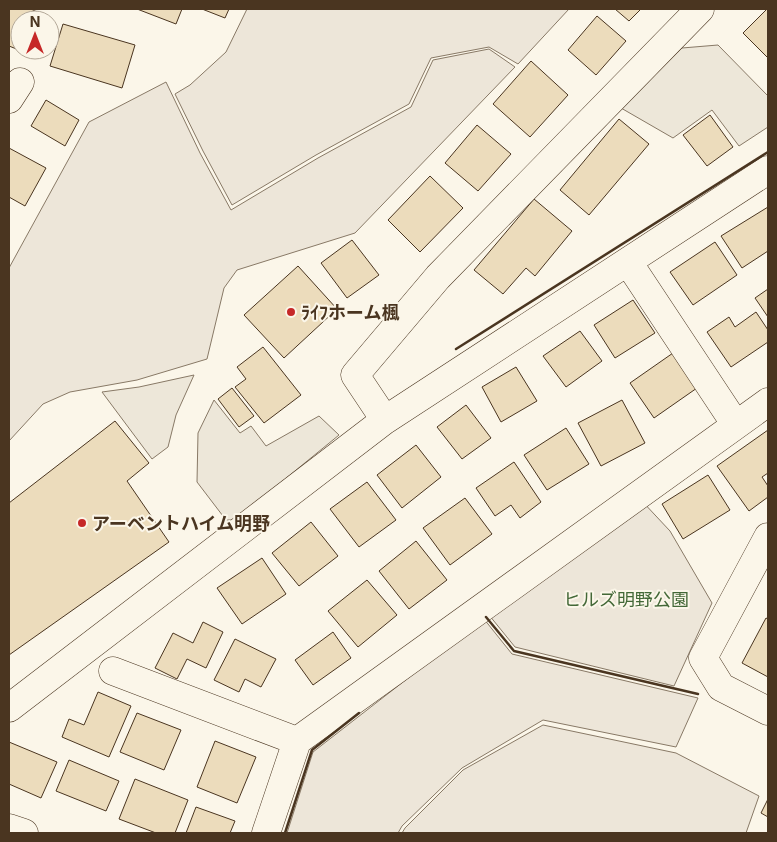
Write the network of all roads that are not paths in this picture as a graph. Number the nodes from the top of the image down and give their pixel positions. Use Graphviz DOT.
graph roads {
  1 [pos="700,9"];
  2 [pos="768,170"];
  3 [pos="628,262"];
  4 [pos="768,402"];
  5 [pos="385,420"];
  6 [pos="736,425"];
  7 [pos="768,537"];
  8 [pos="113,671"];
  9 [pos="9,708"];
  10 [pos="768,710"];
  11 [pos="297,741"];
  12 [pos="9,828"];
  13 [pos="24,833"];
  14 [pos="266,833"];
  1 -- 5 [label="street"];
  2 -- 3 [label="street"];
  3 -- 5 [label="street"];
  3 -- 6 [label="street"];
  4 -- 6 [label="street"];
  5 -- 9 [label="street"];
  6 -- 11 [label="street"];
  7 -- 10 [label="street"];
  8 -- 11 [label="street"];
  11 -- 14 [label="street"];
  12 -- 13 [label="street"];
}
